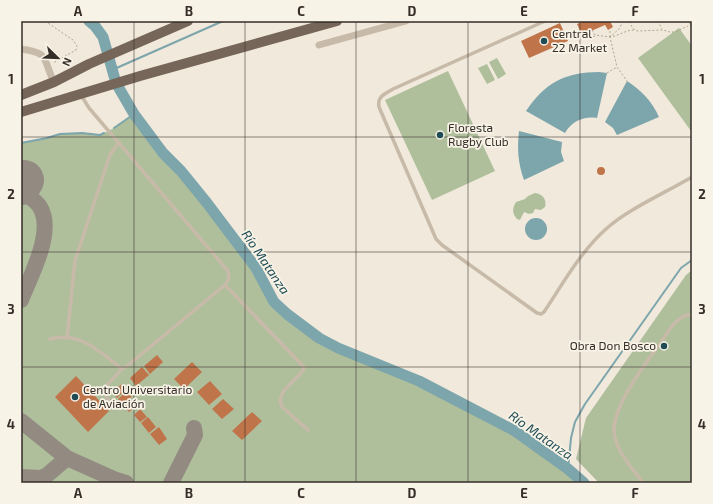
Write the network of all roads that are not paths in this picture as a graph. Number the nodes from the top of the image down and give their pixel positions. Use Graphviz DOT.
graph roads {
  1 [pos="188,21"];
  2 [pos="338,21"];
  3 [pos="406,21"];
  4 [pos="545,21"];
  5 [pos="690,21"];
  6 [pos="692,25"];
  7 [pos="319,45"];
  8 [pos="21,50"];
  9 [pos="54,82"];
  10 [pos="80,94"];
  11 [pos="21,95"];
  12 [pos="21,112"];
  13 [pos="119,142"];
  14 [pos="692,177"];
  15 [pos="225,285"];
  16 [pos="692,314"];
  17 [pos="67,338"];
  18 [pos="50,339"];
  19 [pos="122,369"];
  20 [pos="110,401"];
  21 [pos="308,430"];
  22 [pos="644,483"];
  1 -- 9 [label="main road"];
  2 -- 10 [label="main road"];
  3 -- 7 [label="street"];
  4 -- 14 [label="lane"];
  5 -- 6 [label="lane"];
  8 -- 9 [label="street"];
  9 -- 11 [label="main road"];
  10 -- 12 [label="main road"];
  10 -- 13 [label="lane"];
  13 -- 15 [label="lane"];
  13 -- 17 [label="lane"];
  15 -- 19 [label="lane"];
  15 -- 21 [label="lane"];
  16 -- 22 [label="lane"];
  17 -- 18 [label="lane"];
  17 -- 19 [label="lane"];
  19 -- 20 [label="lane"];
}
